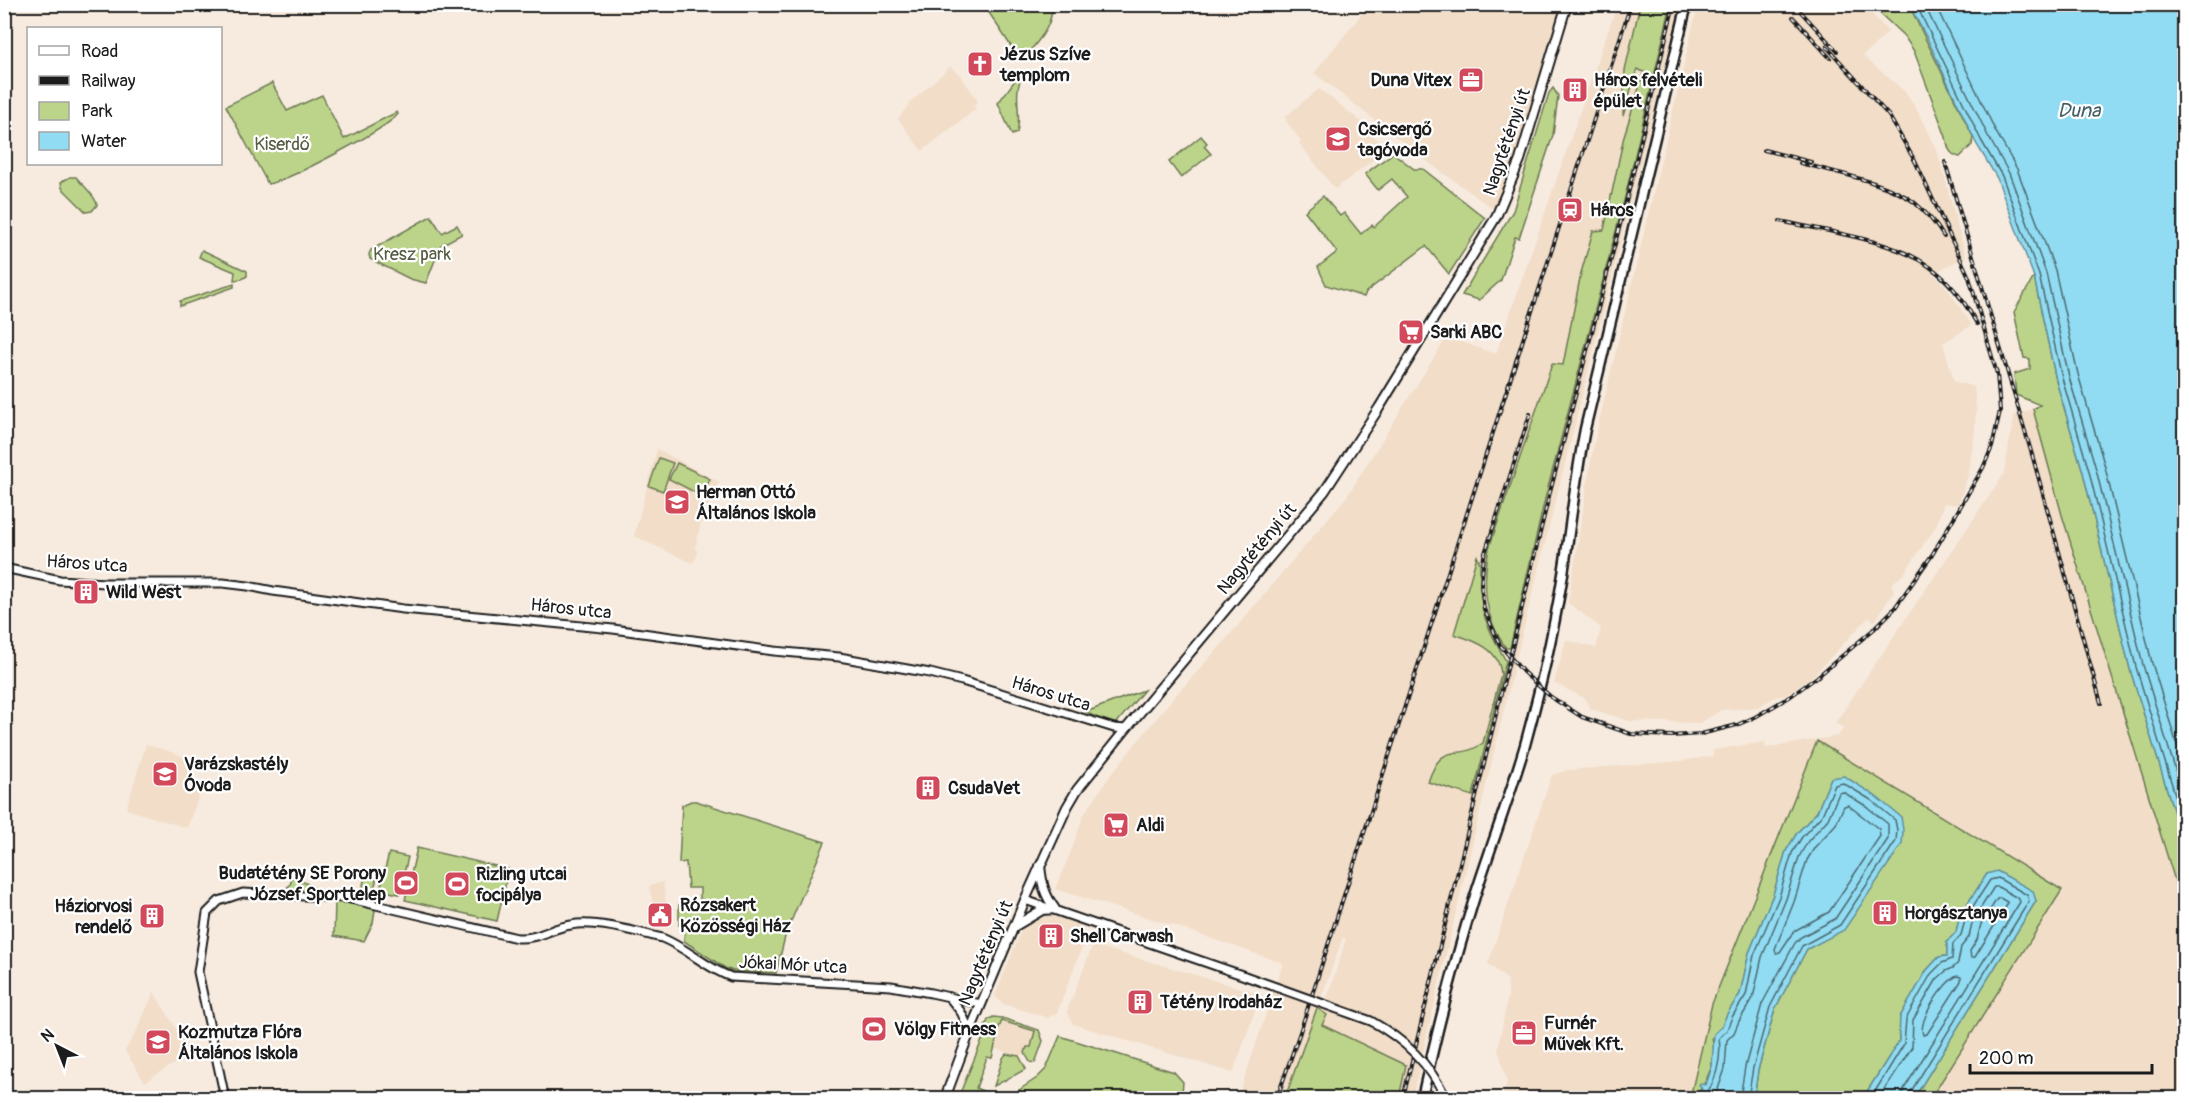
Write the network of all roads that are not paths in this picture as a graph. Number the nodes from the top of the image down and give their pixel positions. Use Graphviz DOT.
graph roads {
  1 [pos="1567,4"];
  2 [pos="1687,4"];
  3 [pos="4,568"];
  4 [pos="1126,729"];
  5 [pos="1040,865"];
  6 [pos="1025,900"];
  7 [pos="1055,909"];
  8 [pos="1014,927"];
  9 [pos="949,998"];
  10 [pos="981,1004"];
  11 [pos="970,1031"];
  12 [pos="225,1098"];
  13 [pos="945,1098"];
  14 [pos="1422,1098"];
  15 [pos="1446,1098"];
  1 -- 4 [label="main road, Nagytétényi út"];
  2 -- 14 [label="main road"];
  3 -- 4 [label="street, Háros utca"];
  4 -- 5 [label="main road, Nagytétényi út"];
  5 -- 6 [label="main road, Nagytétényi út"];
  5 -- 7 [label="main road"];
  6 -- 7 [label="street"];
  6 -- 8 [label="main road, Nagytétényi út"];
  7 -- 8 [label="main road"];
  7 -- 15 [label="street, bridge"];
  8 -- 10 [label="main road, Nagytétényi út"];
  9 -- 10 [label="street, Jókai Mór utca"];
  9 -- 11 [label="street"];
  9 -- 12 [label="street, Jókai Mór utca"];
  10 -- 11 [label="main road, Nagytétényi út"];
  11 -- 13 [label="main road, Nagytétényi út"];
}
